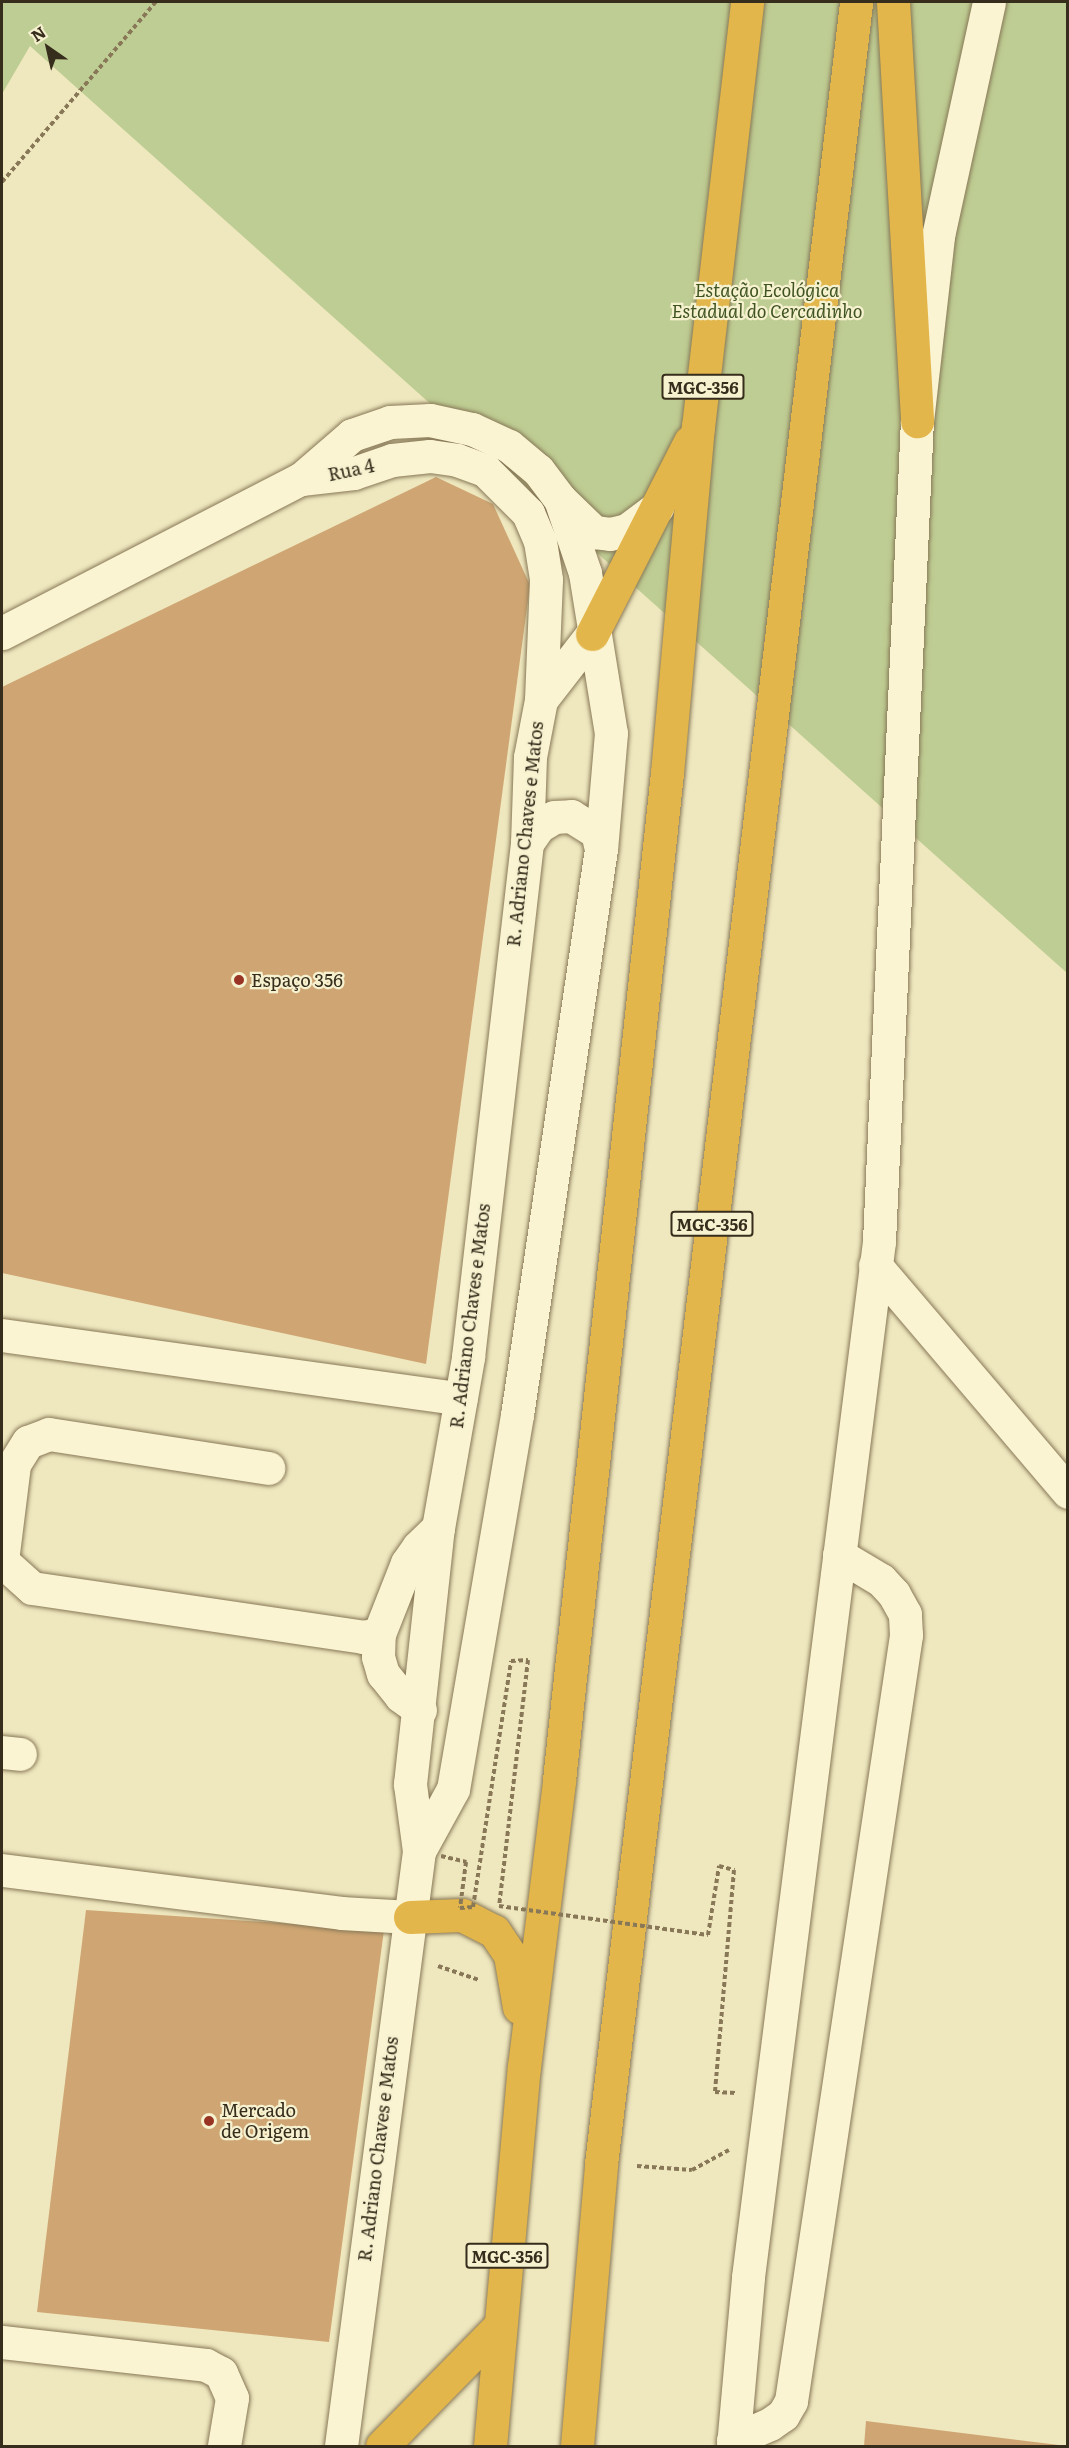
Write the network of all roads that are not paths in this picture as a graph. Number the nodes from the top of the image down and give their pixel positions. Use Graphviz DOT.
graph roads {
  1 [pos="747,2"];
  2 [pos="856,2"];
  3 [pos="893,2"];
  4 [pos="989,2"];
  5 [pos="916,422"];
  6 [pos="698,427"];
  7 [pos="301,479"];
  8 [pos="561,499"];
  9 [pos="657,507"];
  10 [pos="2,633"];
  11 [pos="592,634"];
  12 [pos="542,700"];
  13 [pos="527,843"];
  14 [pos="601,849"];
  15 [pos="875,1265"];
  16 [pos="2,1335"];
  17 [pos="461,1400"];
  18 [pos="268,1468"];
  19 [pos="1068,1492"];
  20 [pos="438,1528"];
  21 [pos="839,1555"];
  22 [pos="2,1561"];
  23 [pos="379,1634"];
  24 [pos="420,1710"];
  25 [pos="430,1854"];
  26 [pos="2,1870"];
  27 [pos="410,1917"];
  28 [pos="524,2067"];
  29 [pos="500,2326"];
  30 [pos="2,2342"];
  31 [pos="733,2443"];
  32 [pos="224,2446"];
  33 [pos="341,2446"];
  34 [pos="382,2446"];
  35 [pos="490,2446"];
  36 [pos="577,2446"];
  1 -- 6 [label="highway, MGC-356"];
  2 -- 36 [label="highway, MGC-356"];
  3 -- 5 [label="highway"];
  4 -- 5 [label="street"];
  5 -- 15 [label="street"];
  6 -- 9 [label="highway"];
  6 -- 28 [label="highway, MGC-356"];
  7 -- 8 [label="street"];
  7 -- 10 [label="street, Rua 4"];
  7 -- 12 [label="street, Rua 4"];
  8 -- 9 [label="street"];
  8 -- 11 [label="street"];
  9 -- 11 [label="highway"];
  11 -- 12 [label="street, R. Adriano Chaves e Matos"];
  11 -- 14 [label="street, R. Adriano Chaves e Matos"];
  12 -- 13 [label="street, R. Adriano Chaves e Matos"];
  13 -- 14 [label="street"];
  13 -- 17 [label="street, R. Adriano Chaves e Matos"];
  14 -- 25 [label="street, R. Adriano Chaves e Matos"];
  15 -- 19 [label="street"];
  15 -- 21 [label="street"];
  16 -- 17 [label="street"];
  17 -- 20 [label="street, R. Adriano Chaves e Matos"];
  18 -- 22 [label="street"];
  20 -- 23 [label="street"];
  20 -- 24 [label="street, R. Adriano Chaves e Matos"];
  21 -- 31 [label="street"];
  21 -- 31 [label="street"];
  22 -- 23 [label="street"];
  23 -- 24 [label="street"];
  24 -- 25 [label="street, R. Adriano Chaves e Matos"];
  25 -- 27 [label="street, R. Adriano Chaves e Matos"];
  26 -- 27 [label="street"];
  27 -- 28 [label="highway"];
  27 -- 33 [label="street, R. Adriano Chaves e Matos"];
  28 -- 29 [label="highway, MGC-356"];
  29 -- 34 [label="highway"];
  29 -- 35 [label="highway, MGC-356"];
  30 -- 32 [label="street"];
}
